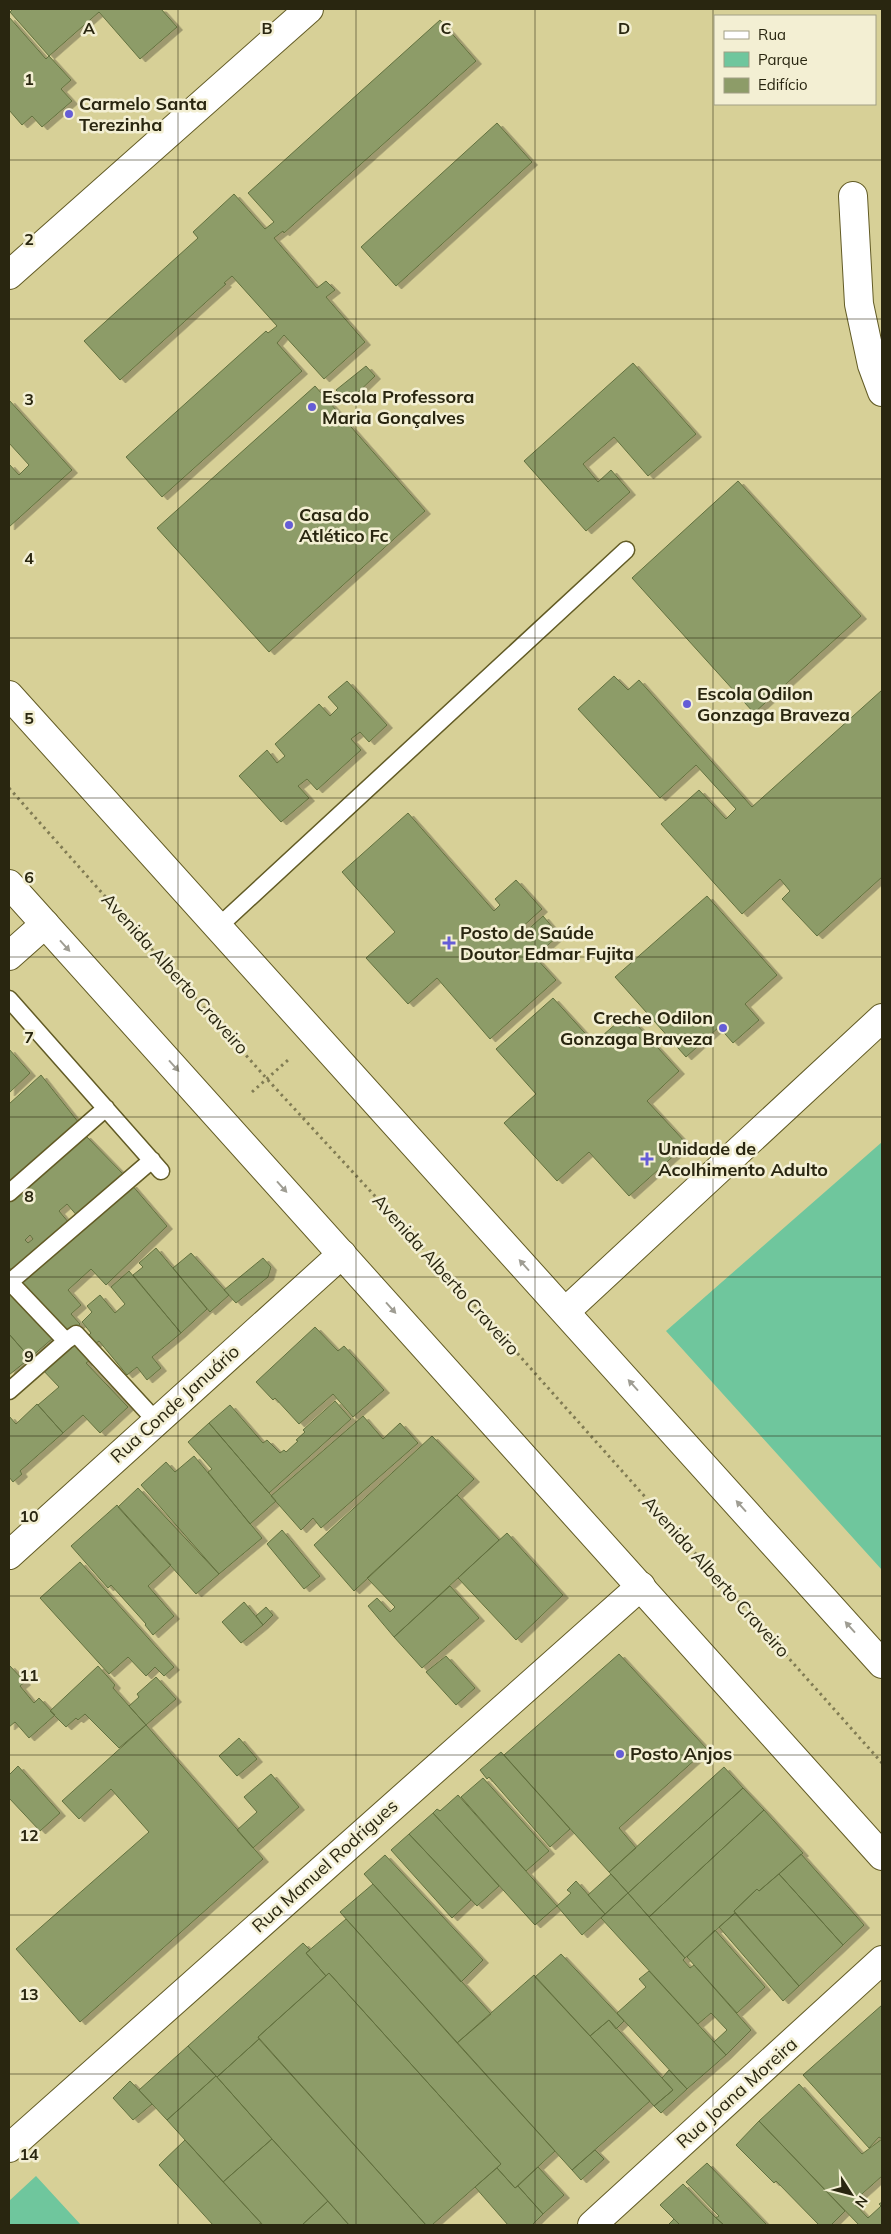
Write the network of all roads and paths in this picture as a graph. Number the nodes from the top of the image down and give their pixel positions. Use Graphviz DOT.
graph roads {
  1 [pos="309,9"];
  2 [pos="853,196"];
  3 [pos="9,275"];
  4 [pos="882,392"];
  5 [pos="626,550"];
  6 [pos="9,695"];
  7 [pos="9,788"];
  8 [pos="9,884"];
  9 [pos="45,924"];
  10 [pos="218,927"];
  11 [pos="9,956"];
  12 [pos="9,999"];
  13 [pos="882,1018"];
  14 [pos="288,1060"];
  15 [pos="267,1079"];
  16 [pos="252,1092"];
  17 [pos="106,1108"];
  18 [pos="9,1193"];
  19 [pos="342,1254"];
  20 [pos="9,1281"];
  21 [pos="566,1311"];
  22 [pos="66,1341"];
  23 [pos="9,1391"];
  24 [pos="156,1421"];
  25 [pos="9,1555"];
  26 [pos="641,1586"];
  27 [pos="882,1664"];
  28 [pos="882,1763"];
  29 [pos="882,1856"];
  30 [pos="882,1960"];
  31 [pos="9,2148"];
  32 [pos="592,2225"];
  1 -- 3 [label="street"];
  2 -- 4 [label="street"];
  5 -- 10 [label="lane"];
  6 -- 10 [label="street"];
  7 -- 15 [label="path, Avenida Alberto Craveiro"];
  8 -- 9 [label="street"];
  9 -- 11 [label="street"];
  9 -- 19 [label="street, one-way"];
  21 -- 10 [label="street, one-way"];
  12 -- 17 [label="lane"];
  13 -- 21 [label="street"];
  14 -- 15 [label="path"];
  15 -- 16 [label="path"];
  15 -- 28 [label="path, Avenida Alberto Craveiro"];
  17 -- 18 [label="lane"];
  17 -- 20 [label="lane"];
  19 -- 24 [label="street, Rua Conde Januário"];
  19 -- 26 [label="street, one-way"];
  20 -- 22 [label="lane"];
  27 -- 21 [label="street, one-way"];
  22 -- 23 [label="lane"];
  22 -- 24 [label="lane"];
  24 -- 25 [label="street, Rua Conde Januário"];
  26 -- 29 [label="street"];
  26 -- 31 [label="street, Rua Manuel Rodrigues"];
  30 -- 32 [label="street, Rua Joana Moreira"];
}
